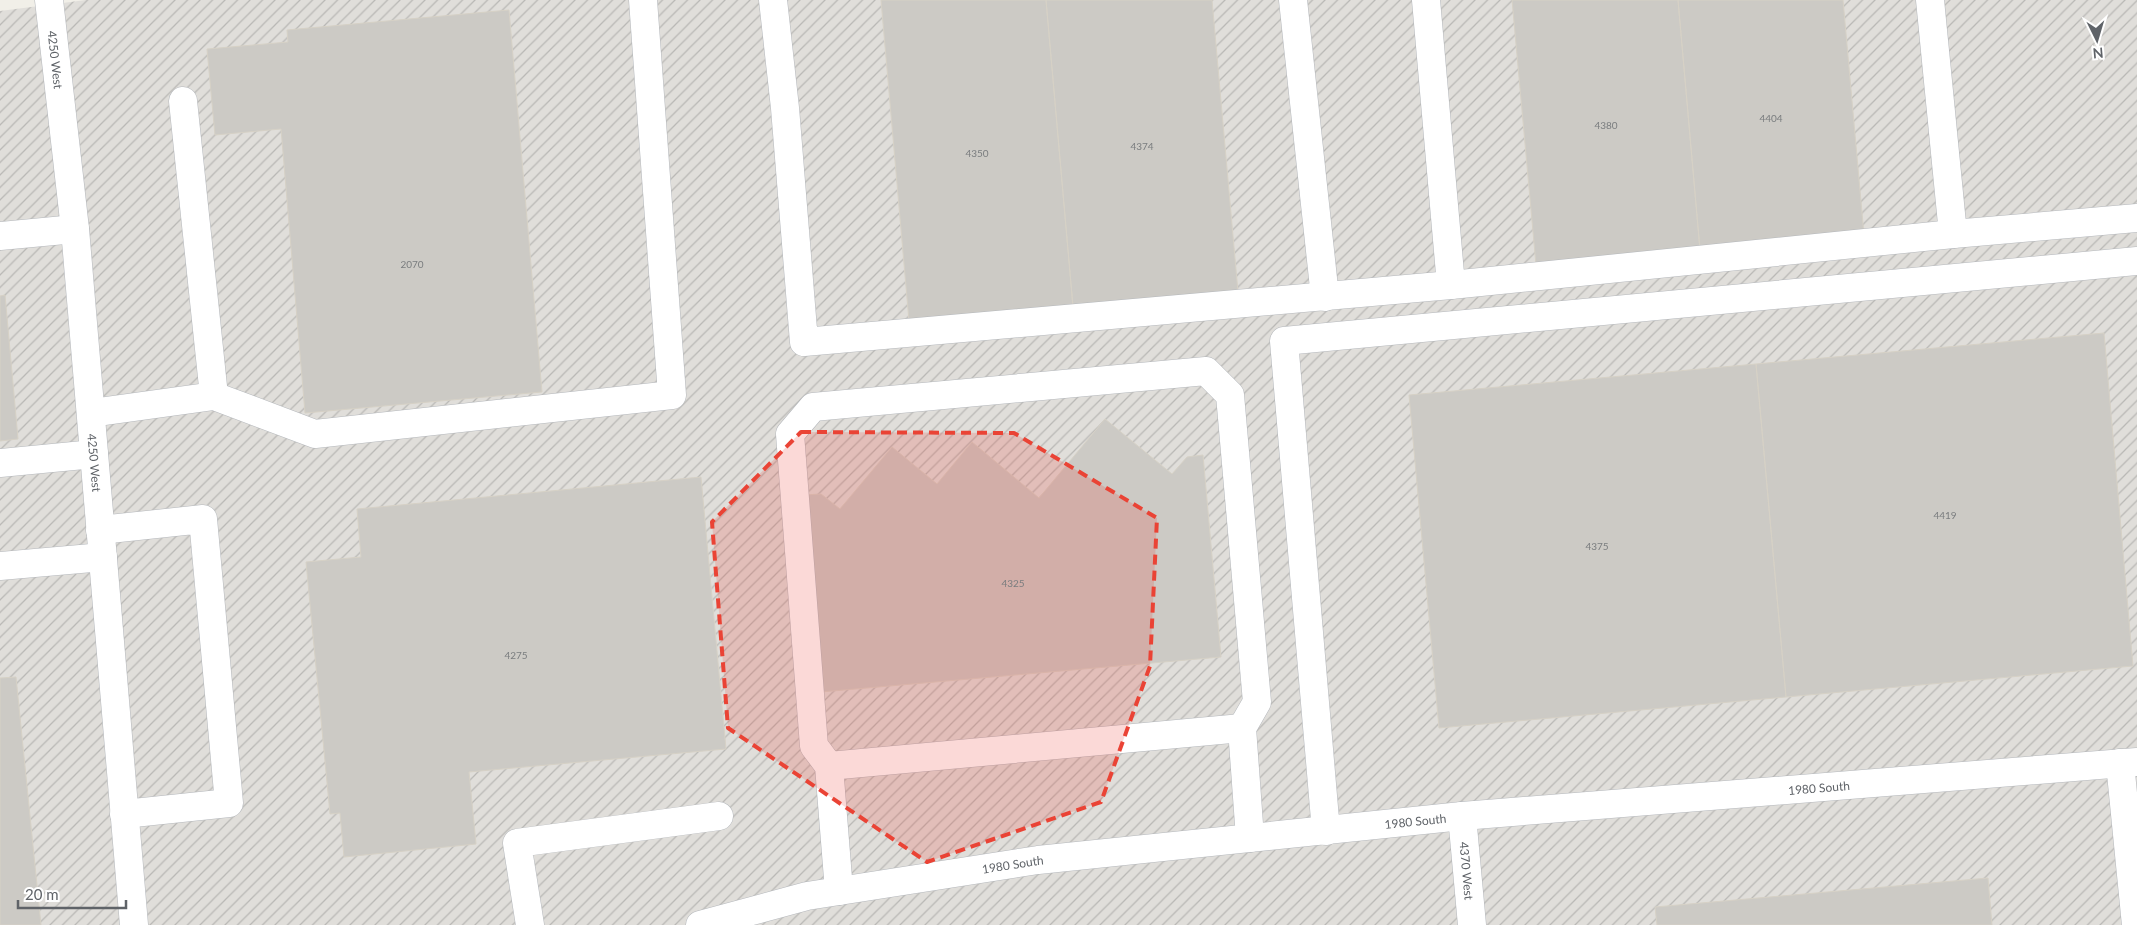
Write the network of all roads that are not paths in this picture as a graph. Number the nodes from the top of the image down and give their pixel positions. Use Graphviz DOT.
graph roads {
  1 [pos="49,0"];
  2 [pos="643,0"];
  3 [pos="773,0"];
  4 [pos="1293,0"];
  5 [pos="1426,0"];
  6 [pos="1930,0"];
  7 [pos="183,101"];
  8 [pos="2137,218"];
  9 [pos="75,229"];
  10 [pos="1953,234"];
  11 [pos="0,236"];
  12 [pos="2137,261"];
  13 [pos="1451,285"];
  14 [pos="1325,297"];
  15 [pos="214,396"];
  16 [pos="91,413"];
  17 [pos="94,454"];
  18 [pos="0,463"];
  19 [pos="100,530"];
  20 [pos="103,557"];
  21 [pos="0,566"];
  22 [pos="1242,728"];
  23 [pos="2129,762"];
  24 [pos="829,766"];
  25 [pos="124,814"];
  26 [pos="718,816"];
  27 [pos="1462,816"];
  28 [pos="1326,831"];
  29 [pos="1250,838"];
  30 [pos="839,891"];
  31 [pos="743,919"];
  32 [pos="134,925"];
  33 [pos="530,925"];
  34 [pos="700,925"];
  35 [pos="1472,925"];
  36 [pos="2136,925"];
  1 -- 9 [label="street, 4250 West"];
  2 -- 15 [label="street"];
  3 -- 14 [label="street"];
  4 -- 14 [label="street"];
  5 -- 13 [label="street"];
  6 -- 10 [label="street"];
  7 -- 15 [label="street"];
  8 -- 10 [label="street"];
  9 -- 11 [label="street"];
  9 -- 16 [label="street, 4250 West"];
  10 -- 13 [label="street"];
  12 -- 28 [label="street"];
  13 -- 14 [label="street"];
  15 -- 16 [label="street"];
  16 -- 17 [label="street, 4250 West"];
  17 -- 18 [label="street"];
  17 -- 19 [label="street, 4250 West"];
  19 -- 20 [label="street, 4250 West"];
  19 -- 25 [label="street"];
  20 -- 21 [label="street"];
  20 -- 25 [label="street, 4250 West"];
  22 -- 24 [label="street"];
  22 -- 24 [label="street"];
  22 -- 29 [label="street"];
  23 -- 27 [label="street, 1980 South"];
  23 -- 36 [label="street"];
  24 -- 30 [label="street"];
  25 -- 32 [label="street, 4250 West"];
  26 -- 33 [label="street"];
  27 -- 28 [label="street, 1980 South"];
  27 -- 35 [label="street, 4370 West"];
  28 -- 29 [label="street, 1980 South"];
  29 -- 30 [label="street, 1980 South"];
  30 -- 31 [label="street, 1980 South"];
  31 -- 34 [label="street, 1980 South"];
}
